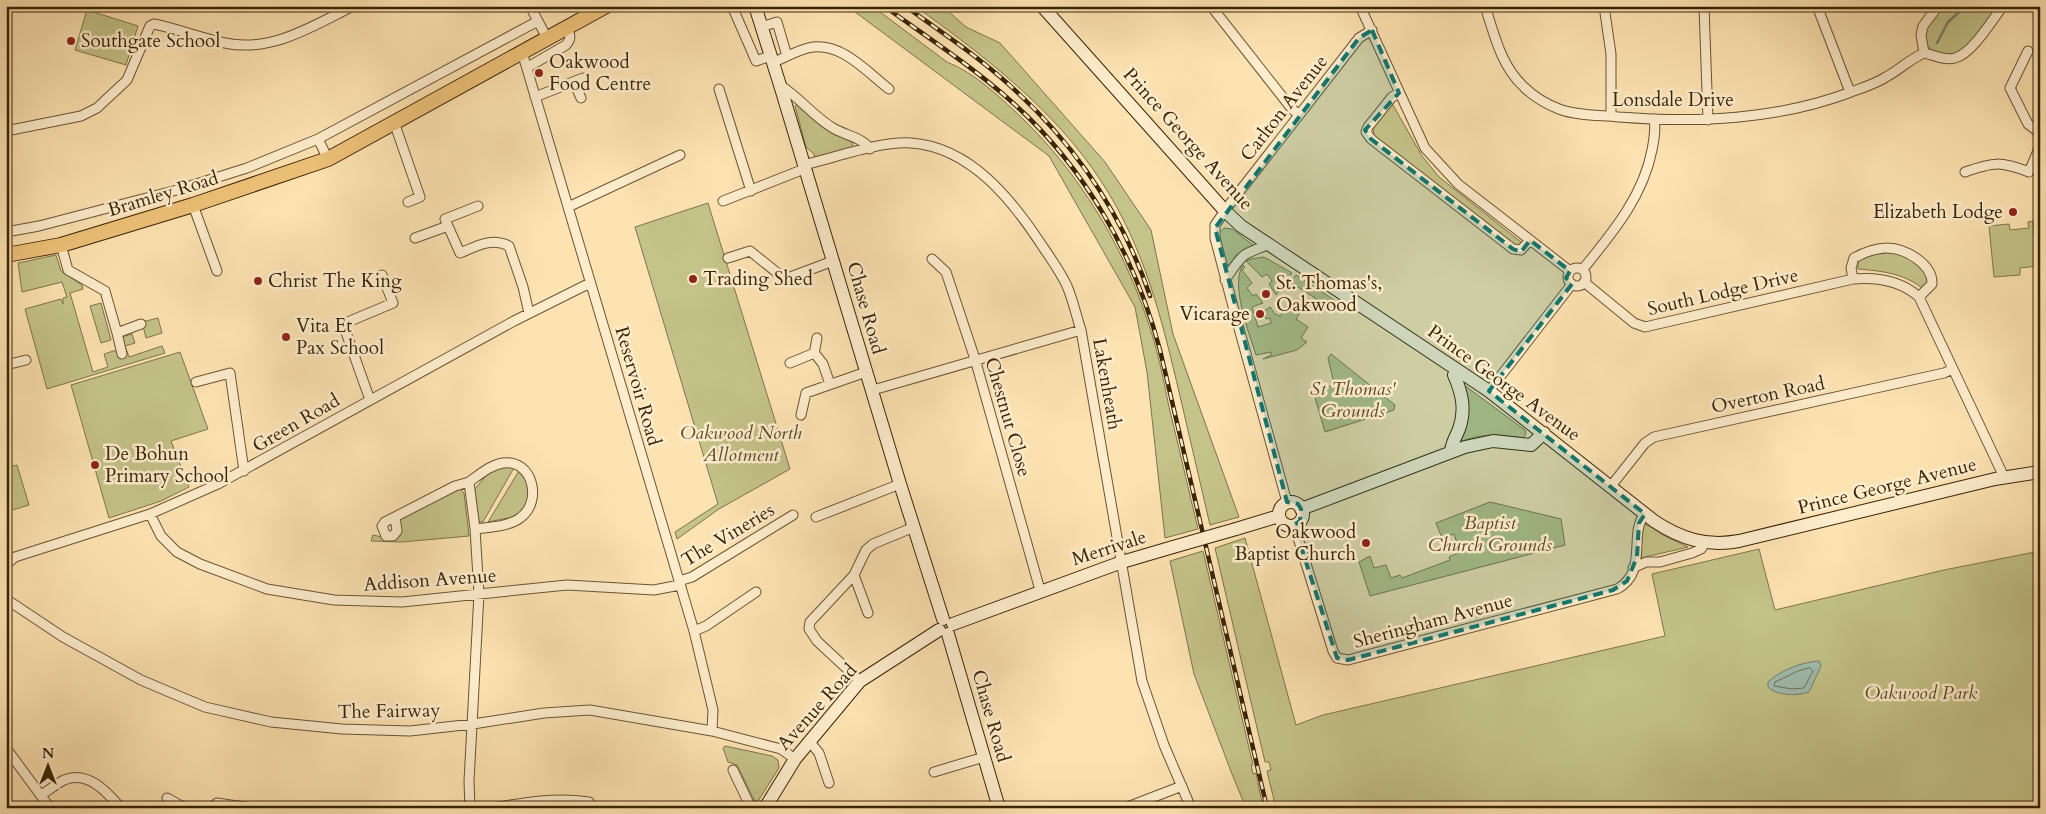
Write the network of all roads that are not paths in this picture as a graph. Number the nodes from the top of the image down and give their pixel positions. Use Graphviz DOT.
graph roads {
  1 [pos="353,6"];
  2 [pos="530,6"];
  3 [pos="606,6"];
  4 [pos="732,6"];
  5 [pos="755,6"];
  6 [pos="1042,6"];
  7 [pos="1211,6"];
  8 [pos="1360,6"];
  9 [pos="1485,6"];
  10 [pos="1604,6"];
  11 [pos="1704,6"];
  12 [pos="1817,6"];
  13 [pos="1938,6"];
  14 [pos="2003,6"];
  15 [pos="538,21"];
  16 [pos="568,27"];
  17 [pos="761,27"];
  18 [pos="1372,30"];
  19 [pos="547,38"];
  20 [pos="2028,51"];
  21 [pos="522,52"];
  22 [pos="1924,53"];
  23 [pos="787,56"];
  24 [pos="771,60"];
  25 [pos="528,67"];
  26 [pos="780,85"];
  27 [pos="719,89"];
  28 [pos="890,89"];
  29 [pos="1850,92"];
  30 [pos="1399,93"];
  31 [pos="535,98"];
  32 [pos="581,98"];
  33 [pos="1300,114"];
  34 [pos="1611,116"];
  35 [pos="1654,120"];
  36 [pos="1708,120"];
  37 [pos="394,122"];
  38 [pos="6,131"];
  39 [pos="2040,134"];
  40 [pos="318,139"];
  41 [pos="2040,146"];
  42 [pos="870,149"];
  43 [pos="680,155"];
  44 [pos="328,159"];
  45 [pos="804,167"];
  46 [pos="1965,172"];
  47 [pos="177,190"];
  48 [pos="751,191"];
  49 [pos="723,201"];
  50 [pos="408,202"];
  51 [pos="188,206"];
  52 [pos="478,206"];
  53 [pos="568,207"];
  54 [pos="1225,210"];
  55 [pos="448,226"];
  56 [pos="6,232"];
  57 [pos="415,238"];
  58 [pos="1530,240"];
  59 [pos="1270,244"];
  60 [pos="61,245"];
  61 [pos="6,255"];
  62 [pos="728,258"];
  63 [pos="932,259"];
  64 [pos="833,261"];
  65 [pos="1583,269"];
  66 [pos="217,271"];
  67 [pos="1570,271"];
  68 [pos="382,275"];
  69 [pos="1225,280"];
  70 [pos="1852,280"];
  71 [pos="1584,282"];
  72 [pos="590,283"];
  73 [pos="1572,284"];
  74 [pos="1919,297"];
  75 [pos="529,312"];
  76 [pos="141,324"];
  77 [pos="1081,330"];
  78 [pos="117,333"];
  79 [pos="817,338"];
  80 [pos="122,354"];
  81 [pos="814,354"];
  82 [pos="975,359"];
  83 [pos="26,360"];
  84 [pos="790,363"];
  85 [pos="6,365"];
  86 [pos="1953,369"];
  87 [pos="1457,370"];
  88 [pos="866,372"];
  89 [pos="196,382"];
  90 [pos="830,384"];
  91 [pos="873,390"];
  92 [pos="1489,391"];
  93 [pos="370,400"];
  94 [pos="801,415"];
  95 [pos="1544,433"];
  96 [pos="1451,451"];
  97 [pos="244,471"];
  98 [pos="2040,472"];
  99 [pos="2004,477"];
  100 [pos="469,482"];
  101 [pos="900,484"];
  102 [pos="1611,486"];
  103 [pos="1288,502"];
  104 [pos="1302,509"];
  105 [pos="150,514"];
  106 [pos="1645,514"];
  107 [pos="793,515"];
  108 [pos="1279,516"];
  109 [pos="395,517"];
  110 [pos="816,517"];
  111 [pos="1294,525"];
  112 [pos="914,527"];
  113 [pos="475,529"];
  114 [pos="1705,543"];
  115 [pos="1122,562"];
  116 [pos="6,564"];
  117 [pos="1634,568"];
  118 [pos="854,575"];
  119 [pos="680,583"];
  120 [pos="1040,590"];
  121 [pos="756,592"];
  122 [pos="479,594"];
  123 [pos="6,599"];
  124 [pos="868,613"];
  125 [pos="946,627"];
  126 [pos="694,631"];
  127 [pos="860,681"];
  128 [pos="473,724"];
  129 [pos="712,732"];
  130 [pos="810,742"];
  131 [pos="6,748"];
  132 [pos="984,757"];
  133 [pos="794,759"];
  134 [pos="733,770"];
  135 [pos="934,772"];
  136 [pos="829,783"];
  137 [pos="1182,786"];
  138 [pos="41,795"];
  139 [pos="167,798"];
  140 [pos="767,807"];
  141 [pos="50,808"];
  142 [pos="121,808"];
  143 [pos="185,808"];
  144 [pos="211,808"];
  145 [pos="252,808"];
  146 [pos="470,808"];
  147 [pos="493,808"];
  148 [pos="593,808"];
  149 [pos="751,808"];
  150 [pos="998,808"];
  151 [pos="1126,808"];
  152 [pos="1191,808"];
  1 -- 38 [label="street"];
  2 -- 15 [label="street"];
  3 -- 16 [label="main road, Bramley Road"];
  4 -- 24 [label="street"];
  5 -- 17 [label="street, Chase Road"];
  6 -- 54 [label="street, Prince George Avenue"];
  7 -- 33 [label="street"];
  8 -- 18 [label="street"];
  9 -- 34 [label="street, Lonsdale Drive"];
  10 -- 34 [label="street"];
  11 -- 36 [label="street"];
  12 -- 29 [label="street"];
  13 -- 22 [label="street"];
  14 -- 22 [label="street"];
  15 -- 19 [label="street"];
  15 -- 40 [label="street, Bramley Road"];
  16 -- 19 [label="main road, Bramley Road"];
  16 -- 25 [label="street"];
  17 -- 23 [label="street"];
  17 -- 24 [label="street, Chase Road"];
  18 -- 30 [label="street"];
  18 -- 33 [label="street, Carlton Avenue"];
  19 -- 21 [label="main road, Bramley Road"];
  20 -- 39 [label="street"];
  21 -- 25 [label="street, Reservoir Road"];
  21 -- 37 [label="main road, Bramley Road"];
  22 -- 29 [label="street, Lonsdale Drive"];
  23 -- 24 [label="street"];
  23 -- 28 [label="street"];
  24 -- 26 [label="street, Chase Road"];
  25 -- 31 [label="street, Reservoir Road"];
  26 -- 42 [label="street"];
  26 -- 45 [label="street, Chase Road"];
  27 -- 48 [label="street"];
  29 -- 36 [label="street, Lonsdale Drive"];
  30 -- 58 [label="street"];
  30 -- 58 [label="street"];
  31 -- 32 [label="street"];
  31 -- 53 [label="street, Reservoir Road"];
  33 -- 54 [label="street, Carlton Avenue"];
  34 -- 35 [label="street, Lonsdale Drive"];
  35 -- 36 [label="street, Lonsdale Drive"];
  35 -- 65 [label="street"];
  37 -- 44 [label="main road, Bramley Road"];
  37 -- 50 [label="street"];
  40 -- 44 [label="street"];
  40 -- 47 [label="street, Bramley Road"];
  41 -- 46 [label="street"];
  42 -- 45 [label="street, Lakenheath"];
  42 -- 77 [label="street, Lakenheath"];
  43 -- 53 [label="street"];
  44 -- 51 [label="main road, Bramley Road"];
  45 -- 48 [label="street, Lakenheath"];
  45 -- 64 [label="street, Chase Road"];
  47 -- 51 [label="street"];
  47 -- 56 [label="street, Bramley Road"];
  48 -- 49 [label="street, Lakenheath"];
  51 -- 60 [label="main road, Bramley Road"];
  51 -- 66 [label="street"];
  52 -- 55 [label="street"];
  53 -- 72 [label="street, Reservoir Road"];
  54 -- 59 [label="street, Prince George Avenue"];
  54 -- 69 [label="street"];
  55 -- 57 [label="street"];
  55 -- 75 [label="street"];
  58 -- 67 [label="street"];
  59 -- 69 [label="street"];
  59 -- 87 [label="street, Prince George Avenue"];
  60 -- 61 [label="main road, Bramley Road"];
  60 -- 78 [label="street"];
  62 -- 64 [label="street"];
  63 -- 82 [label="street, Chestnut Close"];
  64 -- 88 [label="street, Chase Road"];
  65 -- 67 [label="street"];
  65 -- 71 [label="street"];
  67 -- 73 [label="street"];
  68 -- 93 [label="street"];
  69 -- 103 [label="street"];
  70 -- 71 [label="street, South Lodge Drive"];
  70 -- 74 [label="street, South Lodge Drive"];
  70 -- 74 [label="street"];
  71 -- 73 [label="street"];
  72 -- 75 [label="street, Green Road"];
  72 -- 119 [label="street, Reservoir Road"];
  73 -- 92 [label="street"];
  74 -- 86 [label="street"];
  75 -- 93 [label="street, Green Road"];
  76 -- 78 [label="street"];
  77 -- 82 [label="street"];
  77 -- 115 [label="street, Lakenheath"];
  78 -- 80 [label="street"];
  79 -- 81 [label="street"];
  81 -- 84 [label="street"];
  81 -- 90 [label="street"];
  82 -- 91 [label="street"];
  82 -- 120 [label="street, Chestnut Close"];
  83 -- 85 [label="street"];
  86 -- 99 [label="street"];
  86 -- 102 [label="street, Overton Road"];
  87 -- 92 [label="street, Prince George Avenue"];
  87 -- 96 [label="street"];
  88 -- 90 [label="street"];
  88 -- 91 [label="street, Chase Road"];
  89 -- 97 [label="street"];
  90 -- 94 [label="street"];
  91 -- 101 [label="street, Chase Road"];
  92 -- 95 [label="street, Prince George Avenue"];
  93 -- 97 [label="street, Green Road"];
  95 -- 96 [label="street"];
  95 -- 102 [label="street, Prince George Avenue"];
  96 -- 104 [label="street"];
  97 -- 105 [label="street, Green Road"];
  98 -- 99 [label="street, Prince George Avenue"];
  99 -- 114 [label="street, Prince George Avenue"];
  100 -- 109 [label="street"];
  100 -- 113 [label="street"];
  100 -- 113 [label="street"];
  101 -- 110 [label="street"];
  101 -- 112 [label="street, Chase Road"];
  102 -- 106 [label="street, Prince George Avenue"];
  103 -- 104 [label="street"];
  103 -- 108 [label="street"];
  104 -- 111 [label="street"];
  105 -- 116 [label="street, Green Road"];
  105 -- 122 [label="street, Addison Avenue"];
  106 -- 114 [label="street, Prince George Avenue"];
  106 -- 117 [label="street, Sheringham Avenue"];
  107 -- 119 [label="street, The Vineries"];
  108 -- 111 [label="street"];
  108 -- 115 [label="street, Merrivale, bridge"];
  111 -- 117 [label="street, Sheringham Avenue"];
  112 -- 118 [label="street"];
  112 -- 125 [label="street, Chase Road"];
  113 -- 122 [label="street"];
  114 -- 117 [label="street"];
  115 -- 120 [label="street, Merrivale"];
  115 -- 137 [label="street, Lakenheath"];
  118 -- 124 [label="street"];
  118 -- 127 [label="street"];
  119 -- 122 [label="street, Addison Avenue"];
  119 -- 126 [label="street, Reservoir Road"];
  120 -- 125 [label="street, Merrivale"];
  121 -- 126 [label="street"];
  122 -- 128 [label="street"];
  123 -- 128 [label="street, The Fairway"];
  125 -- 127 [label="street, Avenue Road"];
  125 -- 132 [label="street, Chase Road"];
  126 -- 129 [label="street, Reservoir Road"];
  127 -- 130 [label="street, Avenue Road"];
  128 -- 129 [label="street, The Fairway"];
  128 -- 146 [label="street"];
  129 -- 133 [label="street, The Fairway"];
  130 -- 133 [label="street, Avenue Road"];
  130 -- 136 [label="street"];
  131 -- 138 [label="street"];
  132 -- 135 [label="street"];
  132 -- 150 [label="street, Chase Road"];
  133 -- 140 [label="street, Avenue Road"];
  134 -- 149 [label="street"];
  137 -- 151 [label="street"];
  137 -- 152 [label="street, Lakenheath"];
  138 -- 141 [label="street"];
  138 -- 142 [label="street"];
  139 -- 143 [label="street"];
  144 -- 145 [label="street"];
  147 -- 148 [label="street"];
}
